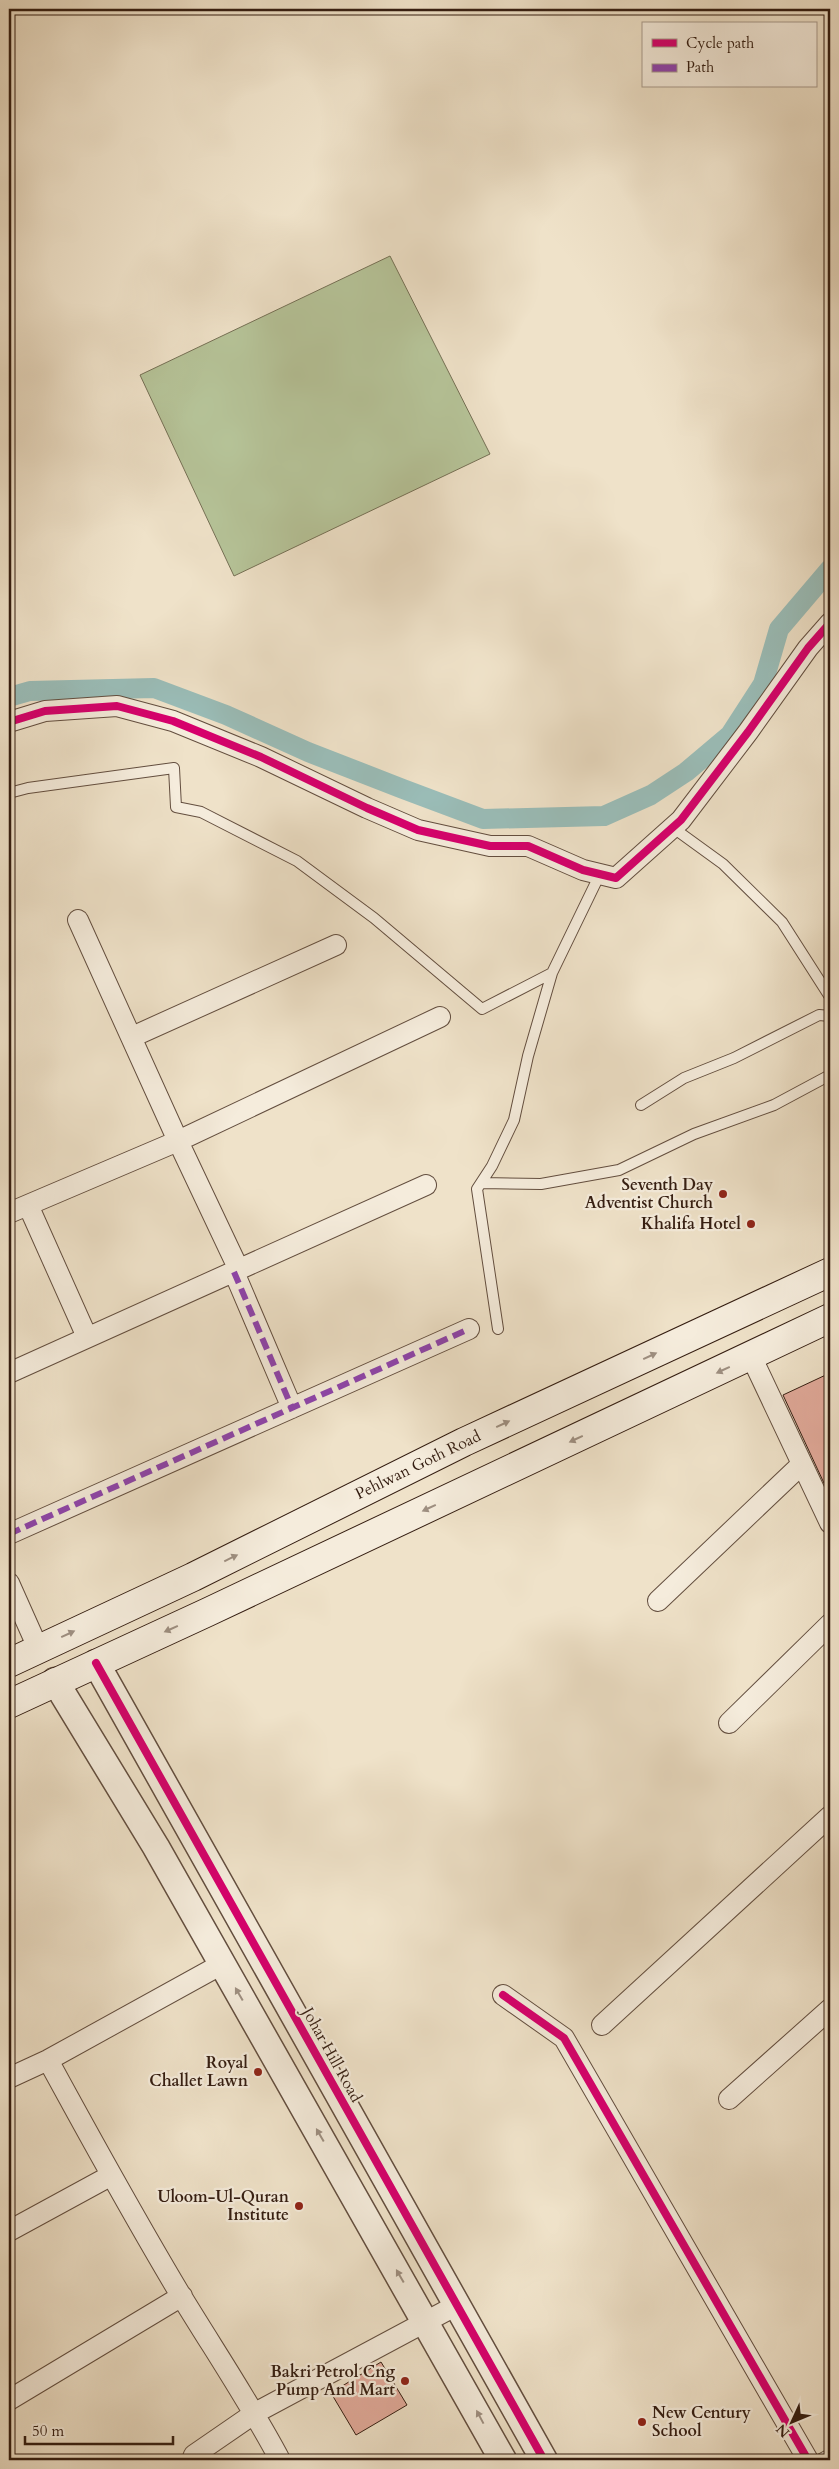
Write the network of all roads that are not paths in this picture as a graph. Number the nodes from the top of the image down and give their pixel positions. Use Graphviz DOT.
graph roads {
  1 [pos="830,623"];
  2 [pos="9,722"];
  3 [pos="9,793"];
  4 [pos="672,827"];
  5 [pos="600,874"];
  6 [pos="78,920"];
  7 [pos="336,945"];
  8 [pos="552,973"];
  9 [pos="830,998"];
  10 [pos="830,1016"];
  11 [pos="440,1017"];
  12 [pos="132,1037"];
  13 [pos="830,1075"];
  14 [pos="641,1105"];
  15 [pos="178,1141"];
  16 [pos="481,1183"];
  17 [pos="426,1185"];
  18 [pos="28,1205"];
  19 [pos="9,1213"];
  20 [pos="236,1271"];
  21 [pos="830,1272"];
  22 [pos="765,1303"];
  23 [pos="830,1318"];
  24 [pos="498,1328"];
  25 [pos="469,1329"];
  26 [pos="88,1337"];
  27 [pos="781,1342"];
  28 [pos="751,1356"];
  29 [pos="9,1373"];
  30 [pos="292,1408"];
  31 [pos="802,1464"];
  32 [pos="830,1523"];
  33 [pos="9,1534"];
  34 [pos="193,1577"];
  35 [pos="9,1583"];
  36 [pos="658,1600"];
  37 [pos="208,1612"];
  38 [pos="830,1624"];
  39 [pos="38,1648"];
  40 [pos="9,1663"];
  41 [pos="96,1663"];
  42 [pos="55,1681"];
  43 [pos="9,1704"];
  44 [pos="729,1723"];
  45 [pos="830,1816"];
  46 [pos="222,1964"];
  47 [pos="503,1995"];
  48 [pos="830,2009"];
  49 [pos="602,2025"];
  50 [pos="48,2060"];
  51 [pos="9,2078"];
  52 [pos="729,2099"];
  53 [pos="110,2176"];
  54 [pos="9,2231"];
  55 [pos="182,2296"];
  56 [pos="457,2305"];
  57 [pos="426,2322"];
  58 [pos="9,2400"];
  59 [pos="255,2414"];
  60 [pos="830,2454"];
  61 [pos="192,2460"];
  62 [pos="280,2460"];
  63 [pos="503,2460"];
  64 [pos="544,2460"];
  65 [pos="808,2460"];
  66 [pos="820,2460"];
  1 -- 4 [label="street"];
  2 -- 5 [label="street"];
  3 -- 8 [label="lane"];
  4 -- 5 [label="street"];
  4 -- 9 [label="lane"];
  5 -- 8 [label="lane"];
  6 -- 12 [label="street"];
  7 -- 12 [label="street"];
  8 -- 16 [label="lane"];
  10 -- 14 [label="lane"];
  11 -- 15 [label="street"];
  12 -- 15 [label="street"];
  13 -- 16 [label="lane"];
  15 -- 18 [label="street"];
  15 -- 20 [label="street"];
  16 -- 24 [label="lane"];
  17 -- 20 [label="street"];
  18 -- 19 [label="street"];
  18 -- 26 [label="street"];
  20 -- 26 [label="street"];
  20 -- 30 [label="street"];
  21 -- 22 [label="main road, Pehlwan Goth Road"];
  22 -- 27 [label="main road"];
  34 -- 22 [label="main road, Pehlwan Goth Road, one-way"];
  23 -- 27 [label="main road"];
  25 -- 30 [label="street"];
  26 -- 29 [label="street"];
  27 -- 28 [label="main road"];
  28 -- 31 [label="street"];
  28 -- 37 [label="main road, one-way"];
  30 -- 33 [label="street"];
  31 -- 32 [label="street"];
  31 -- 36 [label="street"];
  34 -- 37 [label="main road"];
  39 -- 34 [label="main road, Pehlwan Goth Road, one-way"];
  35 -- 39 [label="street"];
  37 -- 41 [label="main road, one-way"];
  38 -- 44 [label="street"];
  39 -- 40 [label="main road, Pehlwan Goth Road"];
  41 -- 42 [label="main road"];
  41 -- 56 [label="street, Johar Hill Road"];
  42 -- 43 [label="main road"];
  42 -- 46 [label="street"];
  45 -- 49 [label="street"];
  46 -- 50 [label="street"];
  57 -- 46 [label="street, one-way"];
  47 -- 65 [label="street"];
  48 -- 52 [label="street"];
  50 -- 51 [label="street"];
  50 -- 53 [label="street"];
  53 -- 54 [label="street"];
  53 -- 55 [label="street"];
  55 -- 58 [label="street"];
  55 -- 59 [label="street"];
  56 -- 57 [label="street"];
  56 -- 64 [label="street, Johar Hill Road"];
  57 -- 59 [label="street"];
  63 -- 57 [label="street, one-way"];
  59 -- 61 [label="street"];
  59 -- 62 [label="street"];
  60 -- 66 [label="lane"];
}
